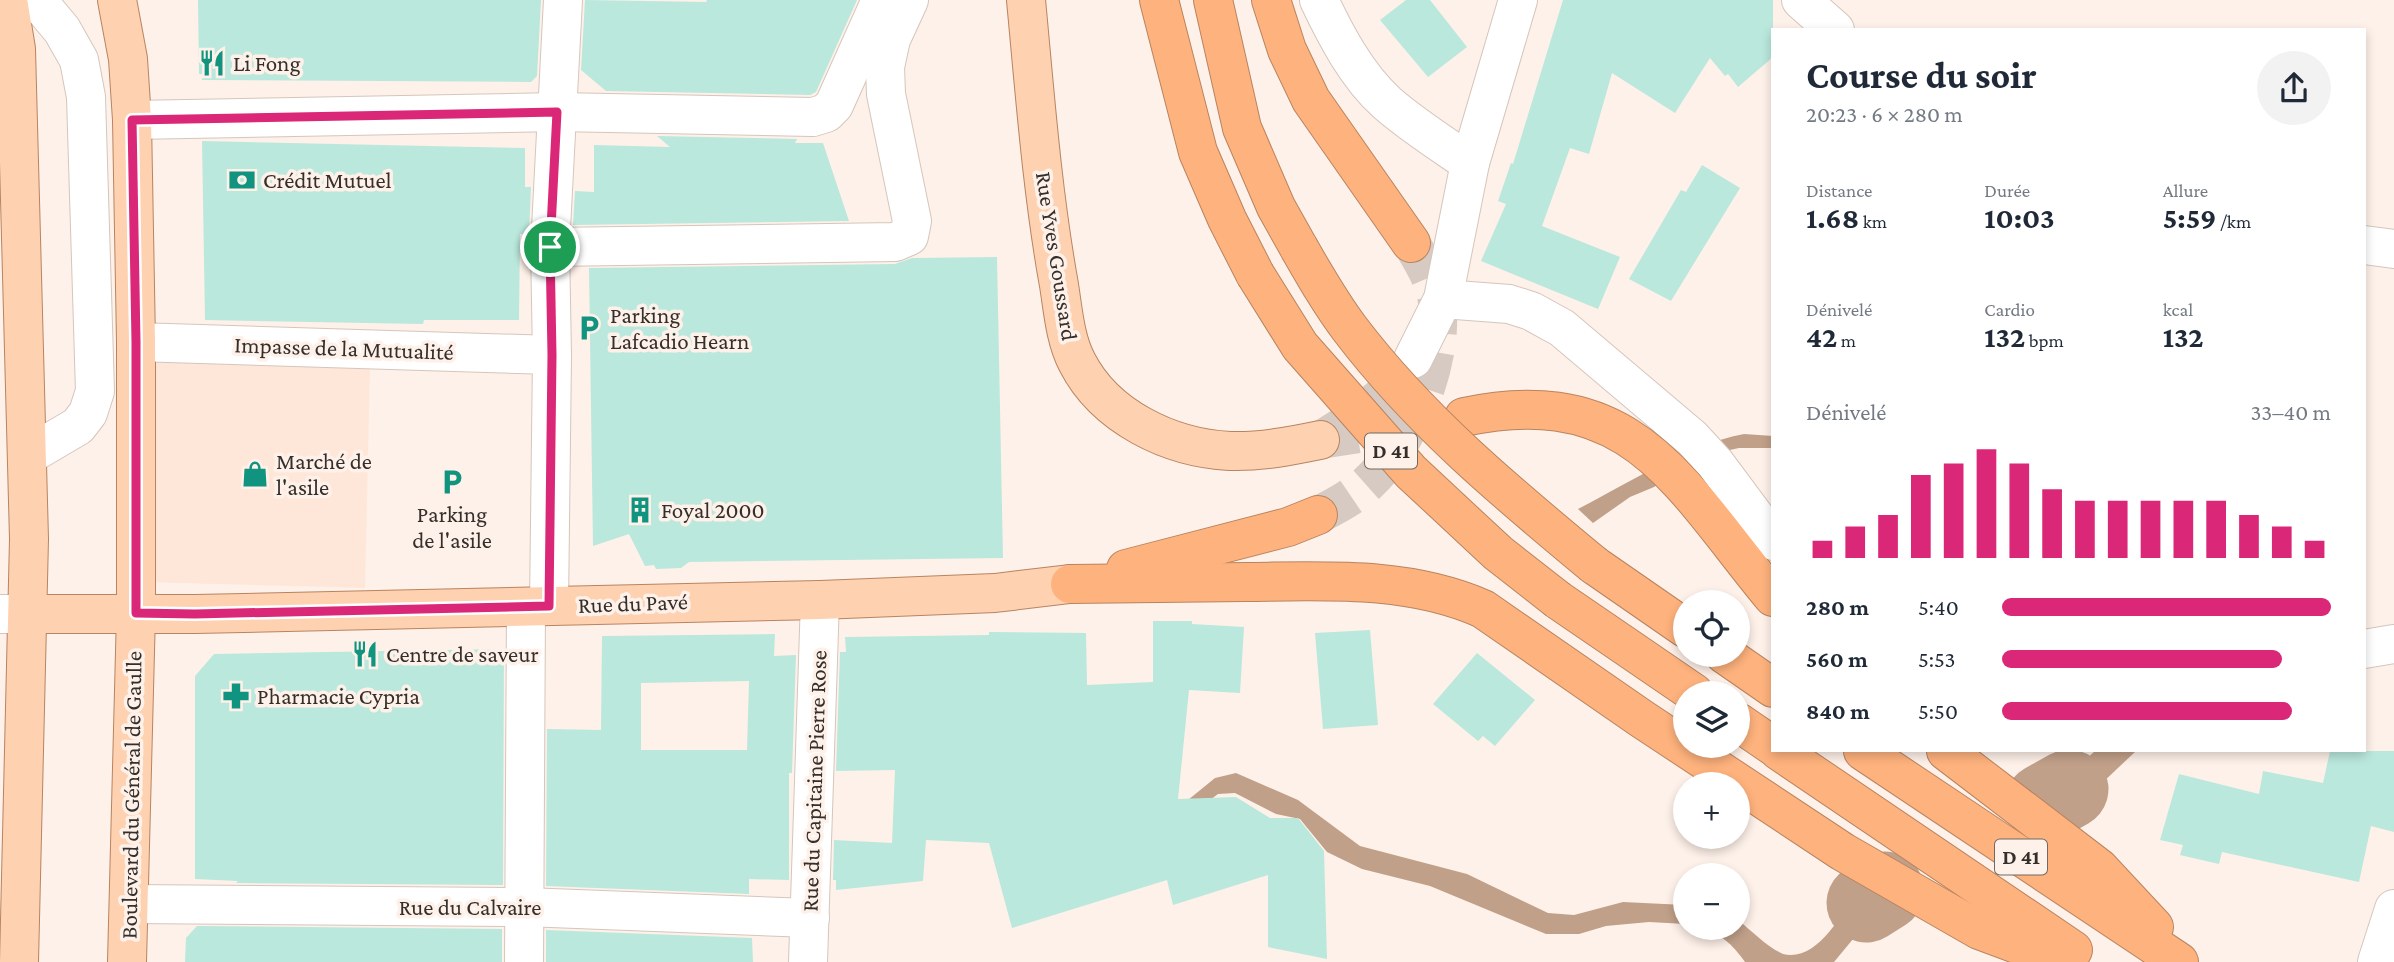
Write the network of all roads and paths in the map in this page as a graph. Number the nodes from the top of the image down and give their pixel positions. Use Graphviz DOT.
graph roads {
  1 [pos="8,0"];
  2 [pos="37,0"];
  3 [pos="117,0"];
  4 [pos="563,0"];
  5 [pos="881,0"];
  6 [pos="909,0"];
  7 [pos="1026,0"];
  8 [pos="1213,0"];
  9 [pos="1271,0"];
  10 [pos="1319,0"];
  11 [pos="1518,0"];
  12 [pos="1801,0"];
  13 [pos="1160,7"];
  14 [pos="1834,28"];
  15 [pos="557,112"];
  16 [pos="132,120"];
  17 [pos="1469,163"];
  18 [pos="1411,243"];
  19 [pos="2366,245"];
  20 [pos="550,247"];
  21 [pos="2394,249"];
  22 [pos="1443,299"];
  23 [pos="136,342"];
  24 [pos="552,355"];
  25 [pos="1413,359"];
  26 [pos="1464,417"];
  27 [pos="1320,440"];
  28 [pos="27,456"];
  29 [pos="1318,514"];
  30 [pos="1771,538"];
  31 [pos="1070,584"];
  32 [pos="1771,594"];
  33 [pos="820,600"];
  34 [pos="538,607"];
  35 [pos="136,613"];
  36 [pos="14,614"];
  37 [pos="1673,620"];
  38 [pos="2394,644"];
  39 [pos="2366,649"];
  40 [pos="1743,667"];
  41 [pos="1676,681"];
  42 [pos="1771,687"];
  43 [pos="1750,730"];
  44 [pos="1771,745"];
  45 [pos="1780,752"];
  46 [pos="1864,752"];
  47 [pos="1947,752"];
  48 [pos="130,904"];
  49 [pos="525,907"];
  50 [pos="2394,909"];
  51 [pos="810,918"];
  52 [pos="19,962"];
  53 [pos="127,962"];
  54 [pos="524,962"];
  55 [pos="808,962"];
  56 [pos="2065,962"];
  57 [pos="2091,962"];
  58 [pos="2179,962"];
  59 [pos="2187,962"];
  60 [pos="2377,962"];
  1 -- 28 [label="main road"];
  2 -- 28 [label="street"];
  3 -- 16 [label="main road, Boulevard du Général de Gaulle"];
  4 -- 15 [label="street"];
  5 -- 15 [label="street"];
  6 -- 20 [label="street"];
  7 -- 27 [label="main road, Rue Yves Goussard"];
  8 -- 37 [label="highway, D 41, bridge"];
  9 -- 18 [label="highway"];
  10 -- 17 [label="street"];
  11 -- 17 [label="street"];
  12 -- 14 [label="street"];
  13 -- 41 [label="highway, D 41, bridge"];
  15 -- 16 [label="street"];
  15 -- 20 [label="street"];
  16 -- 23 [label="main road, Boulevard du Général de Gaulle"];
  17 -- 22 [label="street"];
  19 -- 21 [label="street"];
  20 -- 24 [label="street"];
  22 -- 25 [label="street"];
  22 -- 30 [label="street"];
  23 -- 24 [label="street, Impasse de la Mutualité"];
  23 -- 35 [label="main road, Boulevard du Général de Gaulle"];
  24 -- 34 [label="street"];
  26 -- 32 [label="highway"];
  28 -- 36 [label="main road"];
  29 -- 31 [label="highway"];
  31 -- 33 [label="main road, Rue du Pavé"];
  31 -- 56 [label="highway"];
  33 -- 34 [label="main road, Rue du Pavé"];
  33 -- 51 [label="street, Rue du Capitaine Pierre Rose"];
  34 -- 35 [label="main road, Rue du Pavé"];
  34 -- 49 [label="street"];
  35 -- 36 [label="main road, Rue du Pavé"];
  35 -- 48 [label="main road, Boulevard du Général de Gaulle"];
  36 -- 52 [label="main road"];
  38 -- 39 [label="street"];
  40 -- 42 [label="highway"];
  43 -- 44 [label="highway"];
  45 -- 57 [label="highway, D 41"];
  46 -- 58 [label="highway, D 41"];
  47 -- 59 [label="highway"];
  48 -- 49 [label="street, Rue du Calvaire"];
  48 -- 53 [label="main road, Boulevard du Général de Gaulle"];
  49 -- 51 [label="street, Rue du Calvaire"];
  49 -- 54 [label="street"];
  50 -- 60 [label="street"];
  51 -- 55 [label="street, Rue du Capitaine Pierre Rose"];
}
